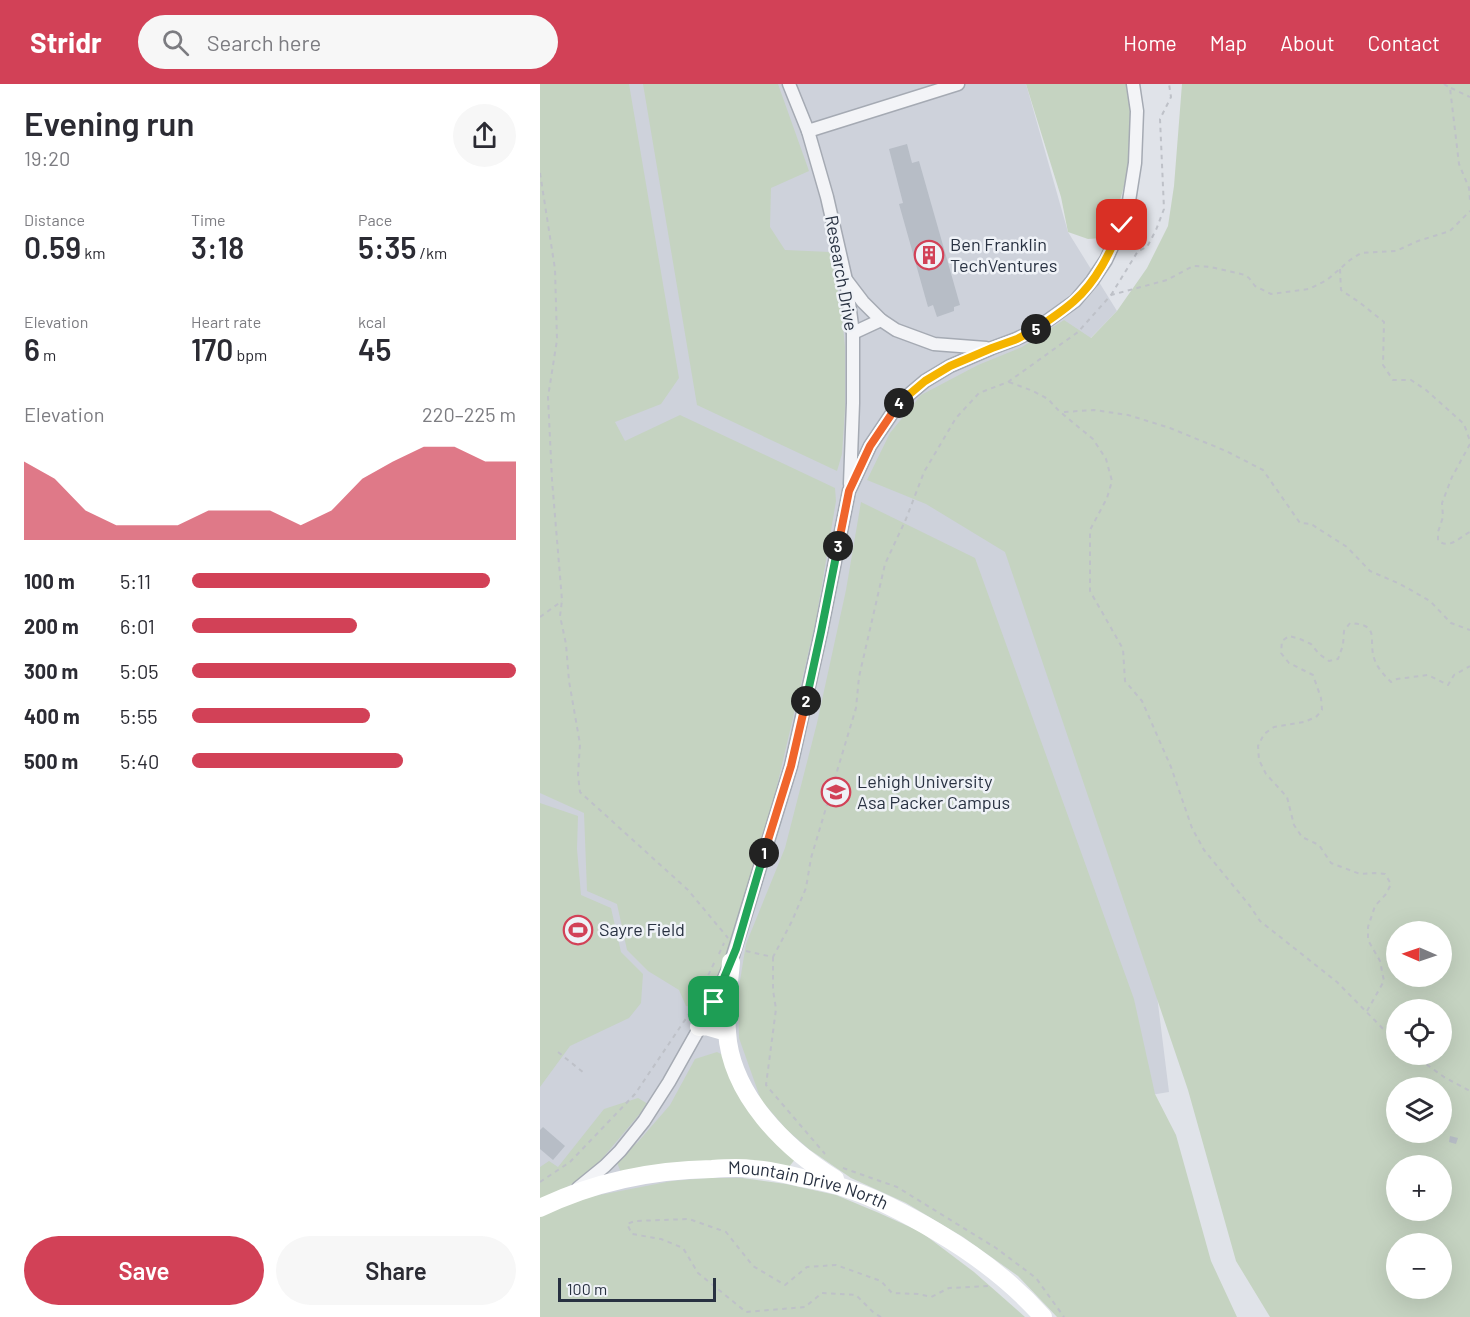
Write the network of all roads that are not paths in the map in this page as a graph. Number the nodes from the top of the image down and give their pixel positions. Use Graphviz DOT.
graph roads {
  1 [pos="789,84"];
  2 [pos="958,84"];
  3 [pos="1133,84"];
  4 [pos="807,131"];
  5 [pos="846,280"];
  6 [pos="881,320"];
  7 [pos="853,333"];
  8 [pos="992,348"];
  9 [pos="849,491"];
  10 [pos="731,962"];
  11 [pos="699,1027"];
  12 [pos="727,1032"];
  13 [pos="851,1189"];
  14 [pos="568,1196"];
  15 [pos="540,1208"];
  16 [pos="1043,1317"];
  1 -- 4 [label="street, Research Drive"];
  2 -- 4 [label="street"];
  3 -- 8 [label="street"];
  4 -- 5 [label="street, Research Drive"];
  5 -- 6 [label="street"];
  5 -- 7 [label="street, Research Drive"];
  6 -- 7 [label="street"];
  6 -- 8 [label="street"];
  7 -- 9 [label="street, Research Drive"];
  8 -- 9 [label="street"];
  9 -- 10 [label="street"];
  10 -- 11 [label="street"];
  10 -- 12 [label="street"];
  11 -- 12 [label="street"];
  11 -- 14 [label="street"];
  12 -- 13 [label="street"];
  13 -- 14 [label="street, Mountain Drive North"];
  13 -- 16 [label="street, Mountain Drive North"];
  14 -- 15 [label="street, Mountain Drive North"];
}
